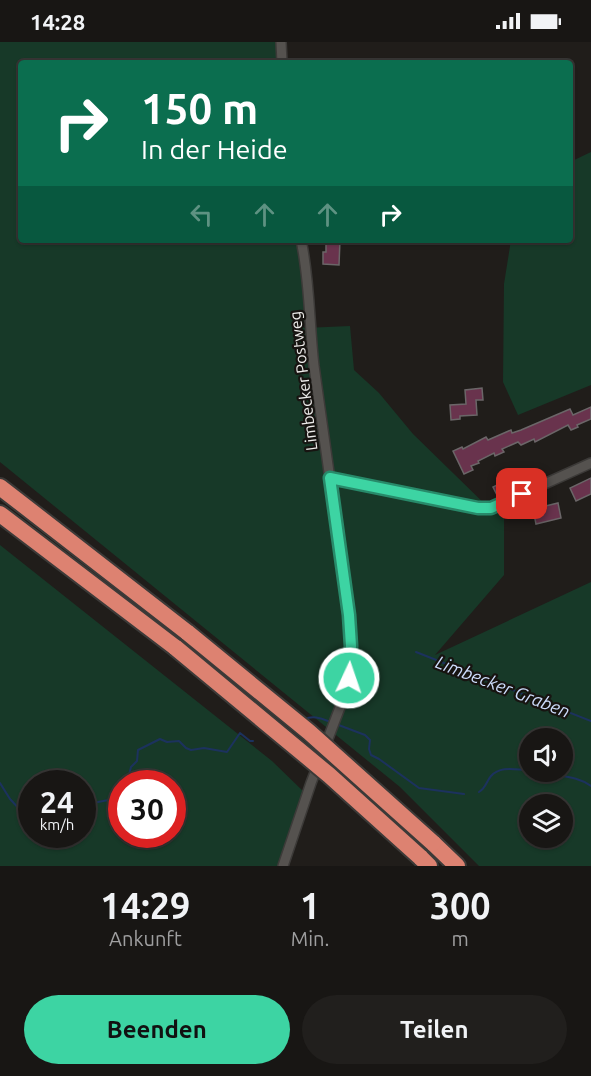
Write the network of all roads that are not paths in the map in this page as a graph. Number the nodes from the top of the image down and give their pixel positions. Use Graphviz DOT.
graph roads {
  1 [pos="281,42"];
  2 [pos="282,60"];
  3 [pos="302,243"];
  4 [pos="591,463"];
  5 [pos="330,478"];
  6 [pos="0,487"];
  7 [pos="0,514"];
  8 [pos="424,861"];
  9 [pos="283,866"];
  10 [pos="457,866"];
  1 -- 2 [label="street"];
  3 -- 5 [label="street, Limbecker Postweg"];
  4 -- 5 [label="street"];
  5 -- 9 [label="street, Limbecker Postweg"];
  6 -- 10 [label="highway, bridge"];
  7 -- 8 [label="highway, bridge"];
}
